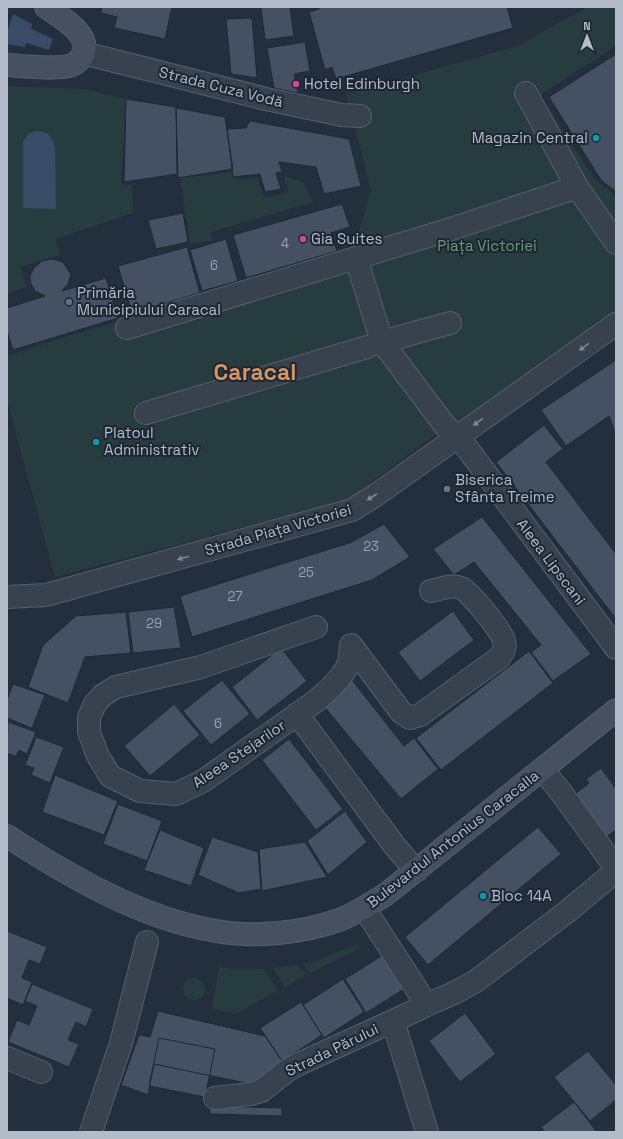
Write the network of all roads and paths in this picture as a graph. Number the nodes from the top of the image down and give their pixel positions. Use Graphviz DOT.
graph roads {
  1 [pos="46,7"];
  2 [pos="83,53"];
  3 [pos="7,65"];
  4 [pos="526,93"];
  5 [pos="360,116"];
  6 [pos="577,187"];
  7 [pos="616,243"];
  8 [pos="356,258"];
  9 [pos="450,323"];
  10 [pos="616,324"];
  11 [pos="127,328"];
  12 [pos="374,344"];
  13 [pos="146,413"];
  14 [pos="458,436"];
  15 [pos="431,591"];
  16 [pos="7,597"];
  17 [pos="316,627"];
  18 [pos="616,648"];
  19 [pos="616,710"];
  20 [pos="297,714"];
  21 [pos="543,770"];
  22 [pos="7,836"];
  23 [pos="616,868"];
  24 [pos="416,871"];
  25 [pos="616,871"];
  26 [pos="364,908"];
  27 [pos="148,942"];
  28 [pos="427,1004"];
  29 [pos="393,1021"];
  30 [pos="7,1058"];
  31 [pos="41,1072"];
  32 [pos="215,1098"];
  33 [pos="91,1132"];
  34 [pos="427,1132"];
  1 -- 2 [label="main road"];
  2 -- 3 [label="main road"];
  2 -- 5 [label="street, Strada Cuza Vodă"];
  4 -- 6 [label="street"];
  6 -- 7 [label="street"];
  6 -- 8 [label="street"];
  8 -- 11 [label="street"];
  8 -- 12 [label="street, Aleea Lipscani"];
  9 -- 12 [label="street"];
  10 -- 14 [label="street, Strada Piața Victoriei, one-way"];
  12 -- 13 [label="street"];
  12 -- 14 [label="street, Aleea Lipscani"];
  14 -- 16 [label="street, Strada Piața Victoriei, one-way"];
  14 -- 18 [label="street, Aleea Lipscani"];
  15 -- 20 [label="street"];
  17 -- 20 [label="street, Aleea Stejarilor"];
  19 -- 21 [label="main road, Bulevardul Antonius Caracalla"];
  20 -- 24 [label="street, Aleea Stejarilor"];
  21 -- 23 [label="street"];
  21 -- 24 [label="main road, Bulevardul Antonius Caracalla"];
  22 -- 26 [label="main road, Bulevardul Antonius Caracalla"];
  24 -- 26 [label="main road, Bulevardul Antonius Caracalla"];
  25 -- 28 [label="street, Strada Părului"];
  26 -- 28 [label="street"];
  27 -- 33 [label="street"];
  28 -- 29 [label="street, Strada Părului"];
  29 -- 32 [label="street, Strada Părului"];
  29 -- 34 [label="street"];
  30 -- 31 [label="street"];
}
